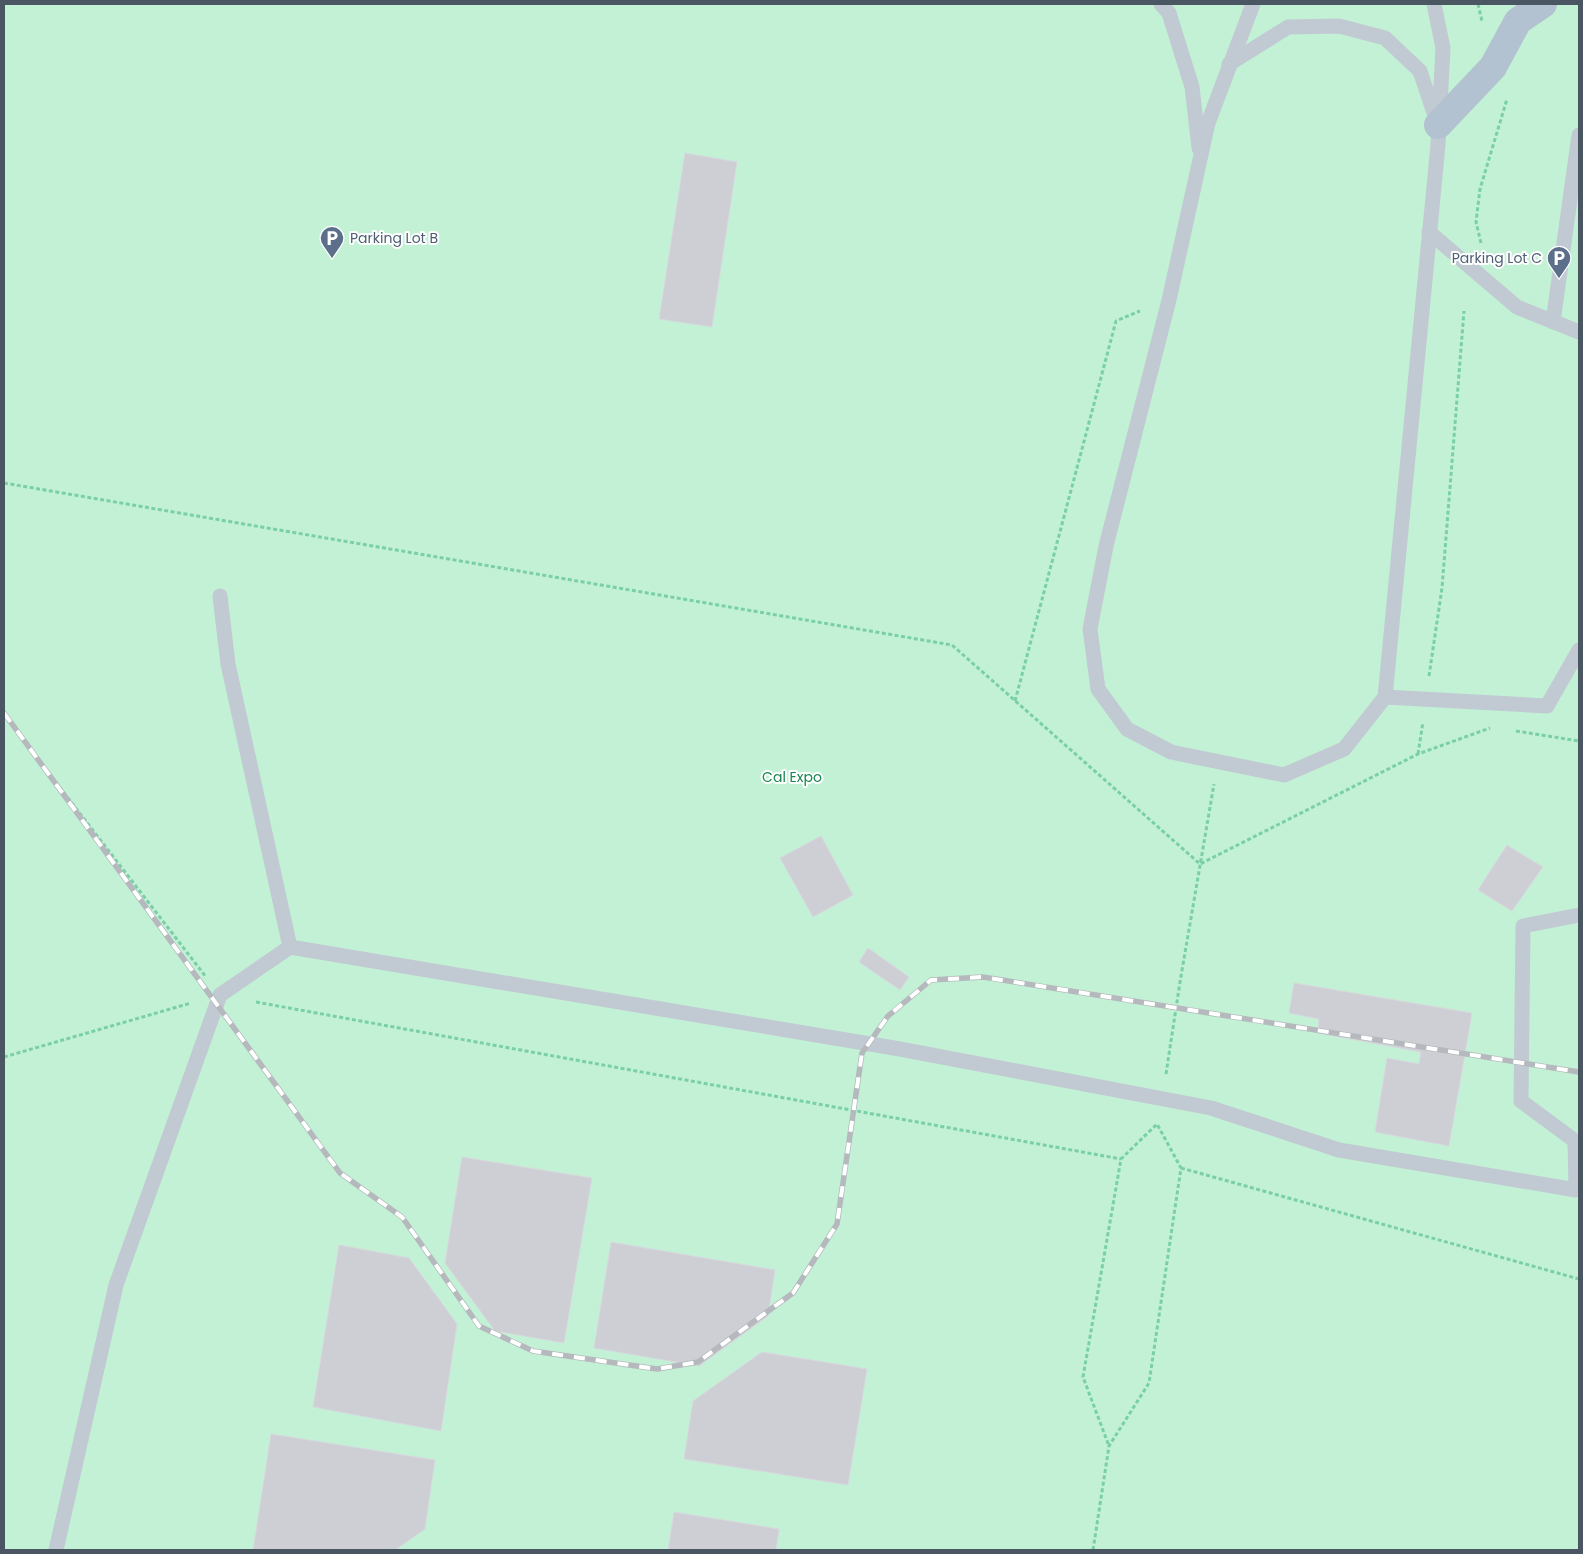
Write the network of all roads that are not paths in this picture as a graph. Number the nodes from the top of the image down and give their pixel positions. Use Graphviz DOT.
graph roads {
  1 [pos="1161,4"];
  2 [pos="1253,4"];
  3 [pos="1434,4"];
  4 [pos="1543,4"];
  5 [pos="1229,64"];
  6 [pos="1438,125"];
  7 [pos="1579,135"];
  8 [pos="1200,159"];
  9 [pos="1430,232"];
  10 [pos="1553,322"];
  11 [pos="1579,332"];
  12 [pos="220,596"];
  13 [pos="1579,650"];
  14 [pos="1385,697"];
  15 [pos="1579,915"];
  16 [pos="290,947"];
  17 [pos="56,1550"];
  1 -- 8 [label="lane"];
  2 -- 5 [label="lane"];
  3 -- 6 [label="lane"];
  4 -- 6 [label="main road"];
  5 -- 6 [label="lane"];
  5 -- 8 [label="lane"];
  6 -- 9 [label="lane"];
  7 -- 10 [label="lane"];
  8 -- 14 [label="lane"];
  9 -- 10 [label="lane"];
  9 -- 14 [label="lane"];
  10 -- 11 [label="lane"];
  12 -- 16 [label="lane"];
  13 -- 14 [label="lane"];
  15 -- 16 [label="lane"];
  16 -- 17 [label="lane"];
}
